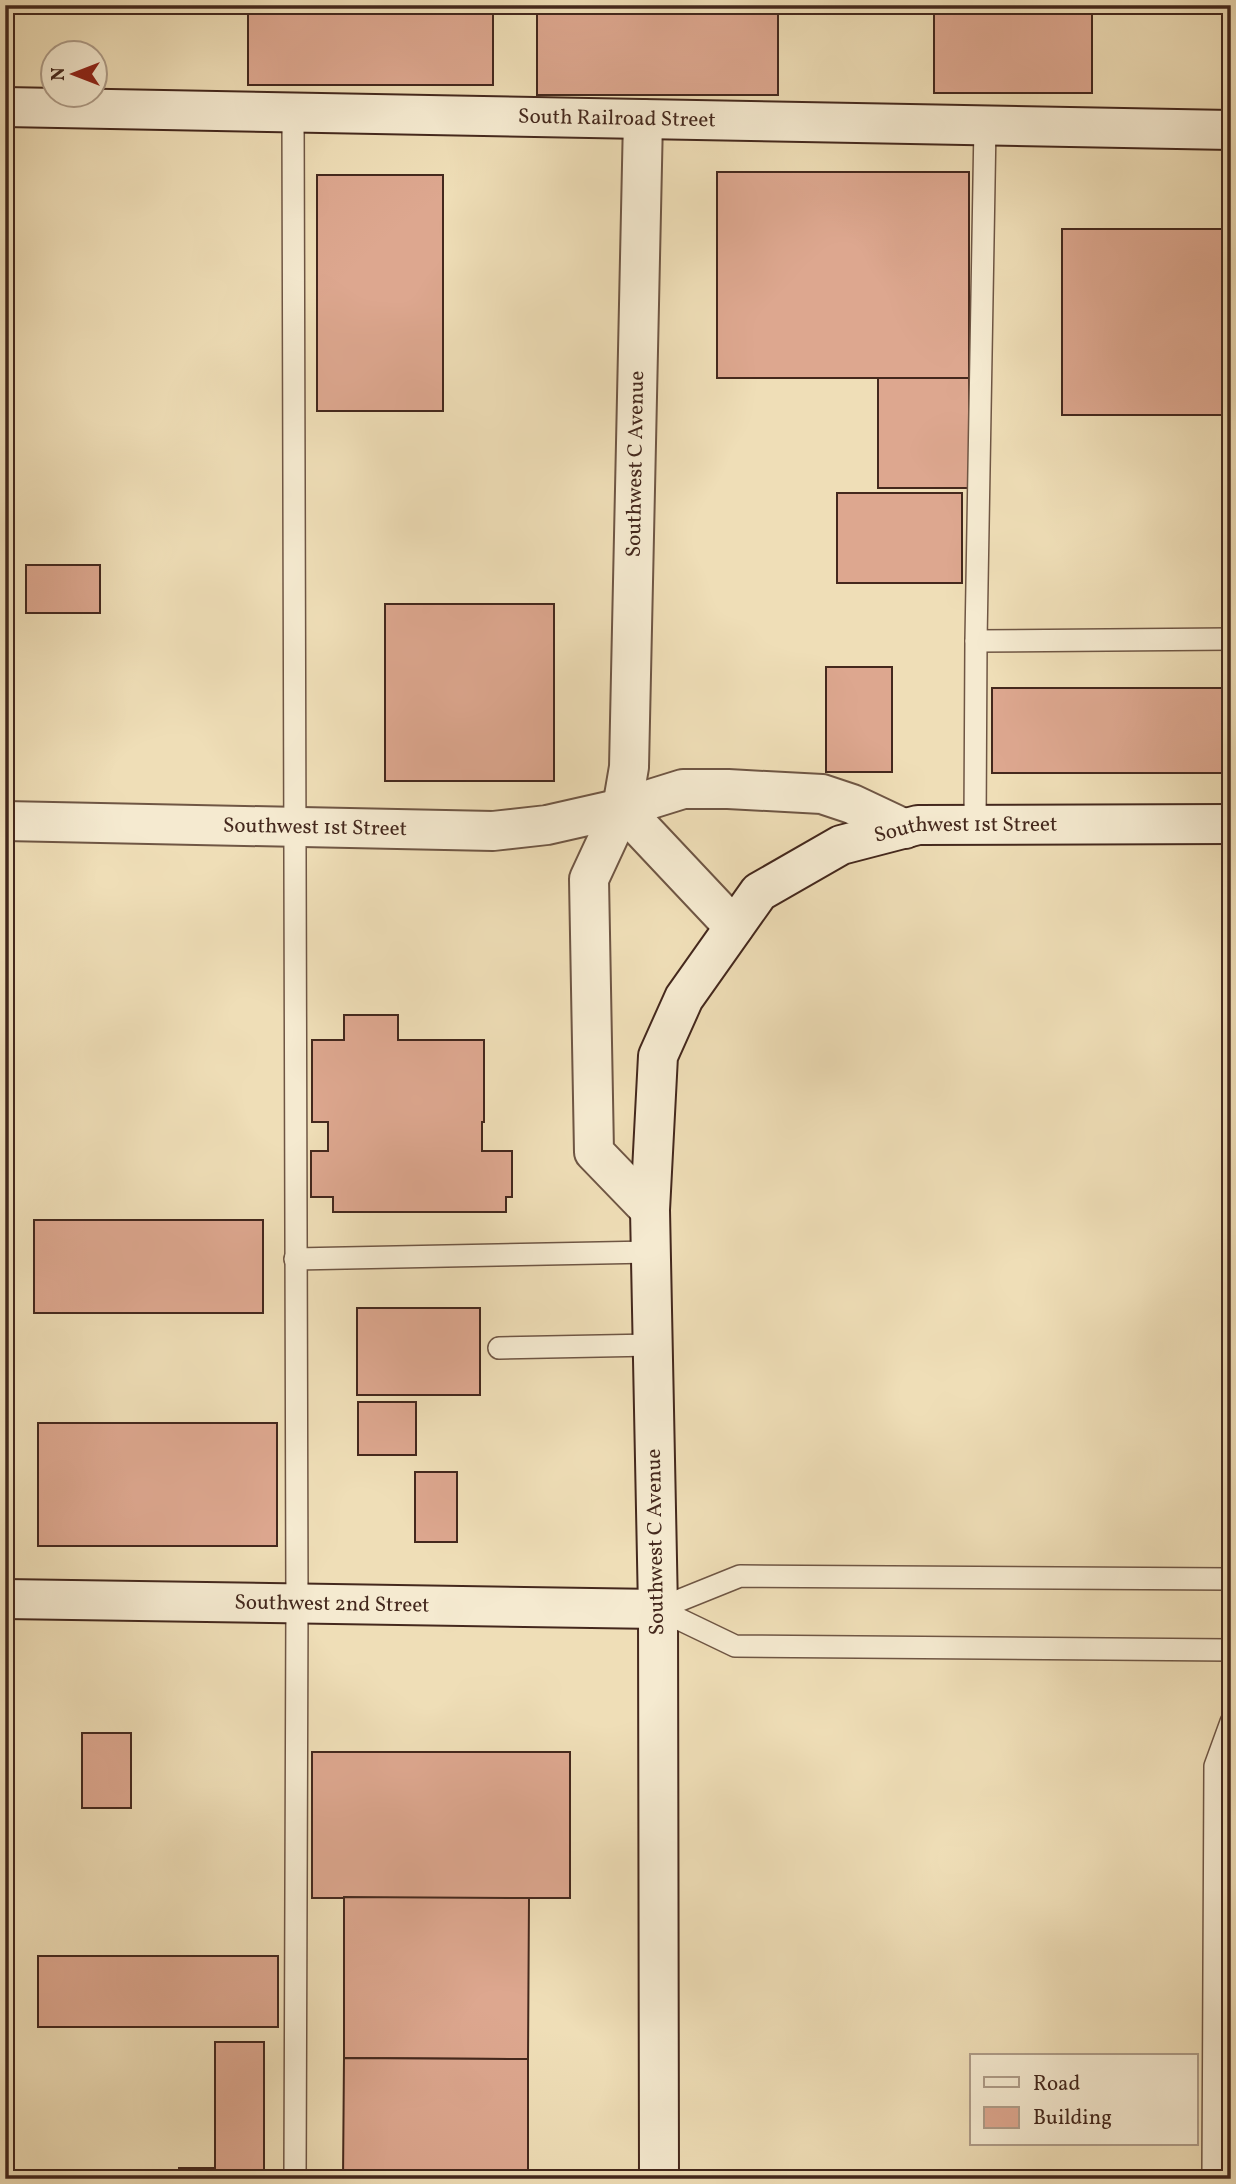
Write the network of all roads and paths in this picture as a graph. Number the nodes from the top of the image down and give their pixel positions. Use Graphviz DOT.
graph roads {
  1 [pos="5,107"];
  2 [pos="293,112"];
  3 [pos="643,119"];
  4 [pos="985,125"];
  5 [pos="1231,130"];
  6 [pos="1231,639"];
  7 [pos="976,642"];
  8 [pos="622,808"];
  9 [pos="5,821"];
  10 [pos="1231,824"];
  11 [pos="975,825"];
  12 [pos="294,827"];
  13 [pos="905,829"];
  14 [pos="734,928"];
  15 [pos="650,1209"];
  16 [pos="651,1252"];
  17 [pos="295,1259"];
  18 [pos="653,1345"];
  19 [pos="499,1348"];
  20 [pos="1231,1579"];
  21 [pos="5,1600"];
  22 [pos="296,1604"];
  23 [pos="658,1609"];
  24 [pos="1231,1650"];
  25 [pos="1231,1722"];
  26 [pos="295,2179"];
  27 [pos="659,2179"];
  28 [pos="1213,2179"];
  1 -- 2 [label="street, South Railroad Street"];
  2 -- 3 [label="street, South Railroad Street"];
  2 -- 12 [label="lane"];
  3 -- 4 [label="street, South Railroad Street"];
  3 -- 8 [label="street, Southwest C Avenue"];
  4 -- 5 [label="street, South Railroad Street"];
  4 -- 7 [label="lane"];
  6 -- 7 [label="lane"];
  7 -- 11 [label="lane"];
  8 -- 12 [label="street, Southwest 1st Street"];
  8 -- 13 [label="street, Southwest 1st Street"];
  8 -- 14 [label="street"];
  8 -- 15 [label="street, Southwest C Avenue"];
  9 -- 12 [label="street, Southwest 1st Street"];
  10 -- 11 [label="street, Southwest 1st Street"];
  11 -- 13 [label="street, Southwest 1st Street"];
  12 -- 17 [label="lane"];
  13 -- 14 [label="street, Southwest 1st Street"];
  14 -- 15 [label="street, Southwest C Avenue"];
  15 -- 16 [label="street, Southwest C Avenue"];
  16 -- 17 [label="lane"];
  16 -- 18 [label="street, Southwest C Avenue"];
  17 -- 22 [label="lane"];
  18 -- 19 [label="lane"];
  18 -- 23 [label="street, Southwest C Avenue"];
  20 -- 23 [label="lane"];
  21 -- 22 [label="street, Southwest 2nd Street"];
  22 -- 23 [label="street, Southwest 2nd Street"];
  22 -- 26 [label="lane"];
  23 -- 24 [label="lane"];
  23 -- 27 [label="street, Southwest C Avenue"];
  25 -- 28 [label="lane"];
}
